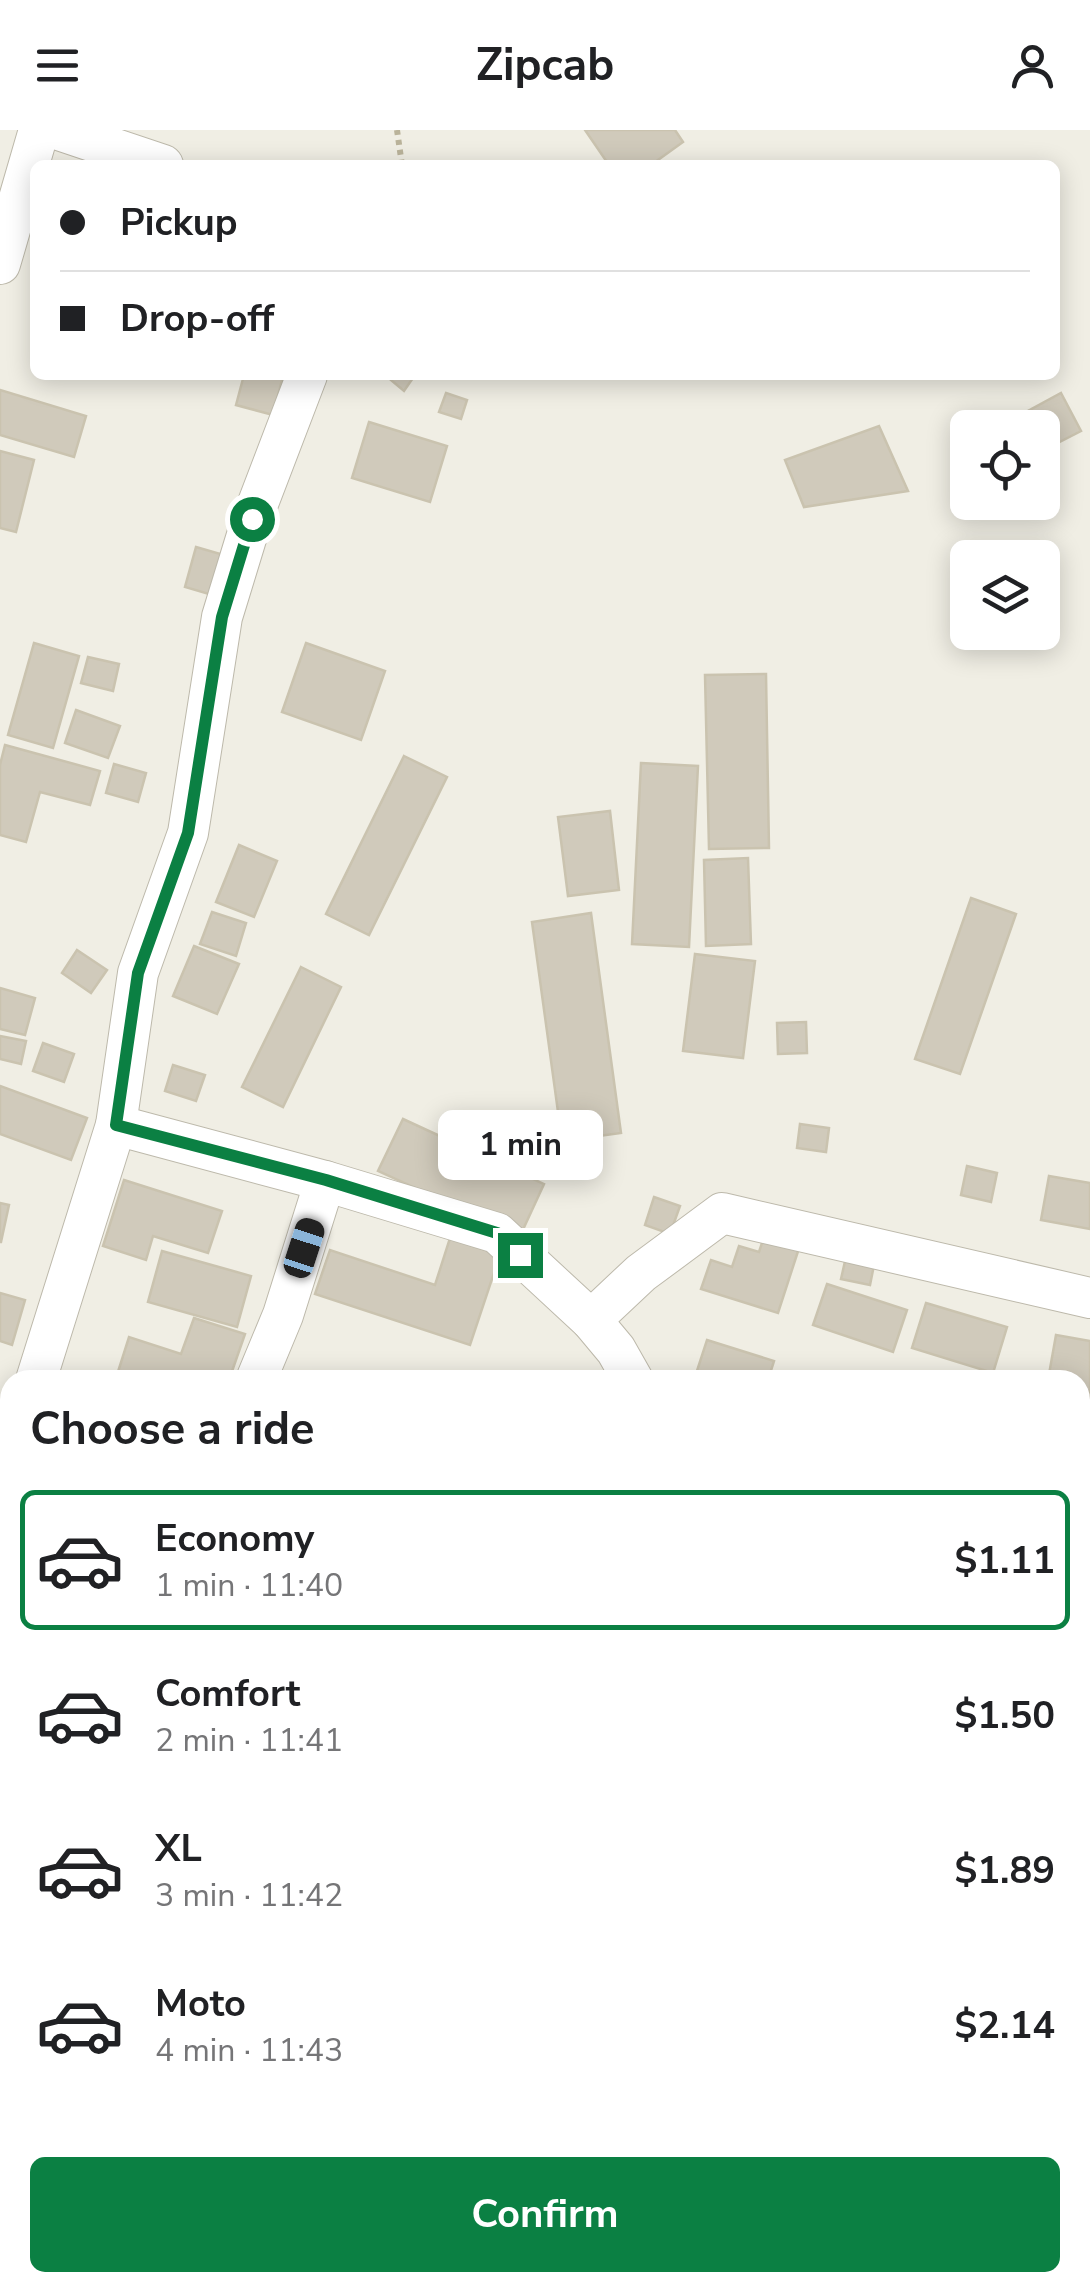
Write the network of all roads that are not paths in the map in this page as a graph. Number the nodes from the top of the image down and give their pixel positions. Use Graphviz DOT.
graph roads {
  1 [pos="23,130"];
  2 [pos="39,130"];
  3 [pos="59,130"];
  4 [pos="0,138"];
  5 [pos="30,160"];
  6 [pos="148,160"];
  7 [pos="30,161"];
  8 [pos="0,264"];
  9 [pos="305,380"];
  10 [pos="116,1125"];
  11 [pos="326,1180"];
  12 [pos="1090,1298"];
  13 [pos="591,1320"];
  14 [pos="39,1370"];
  15 [pos="260,1370"];
  16 [pos="627,1370"];
  1 -- 4 [label="street"];
  2 -- 5 [label="street"];
  3 -- 6 [label="street"];
  7 -- 8 [label="street"];
  9 -- 10 [label="street"];
  10 -- 11 [label="street"];
  10 -- 14 [label="street"];
  11 -- 13 [label="street"];
  11 -- 15 [label="street"];
  12 -- 13 [label="street"];
  13 -- 16 [label="street"];
}
